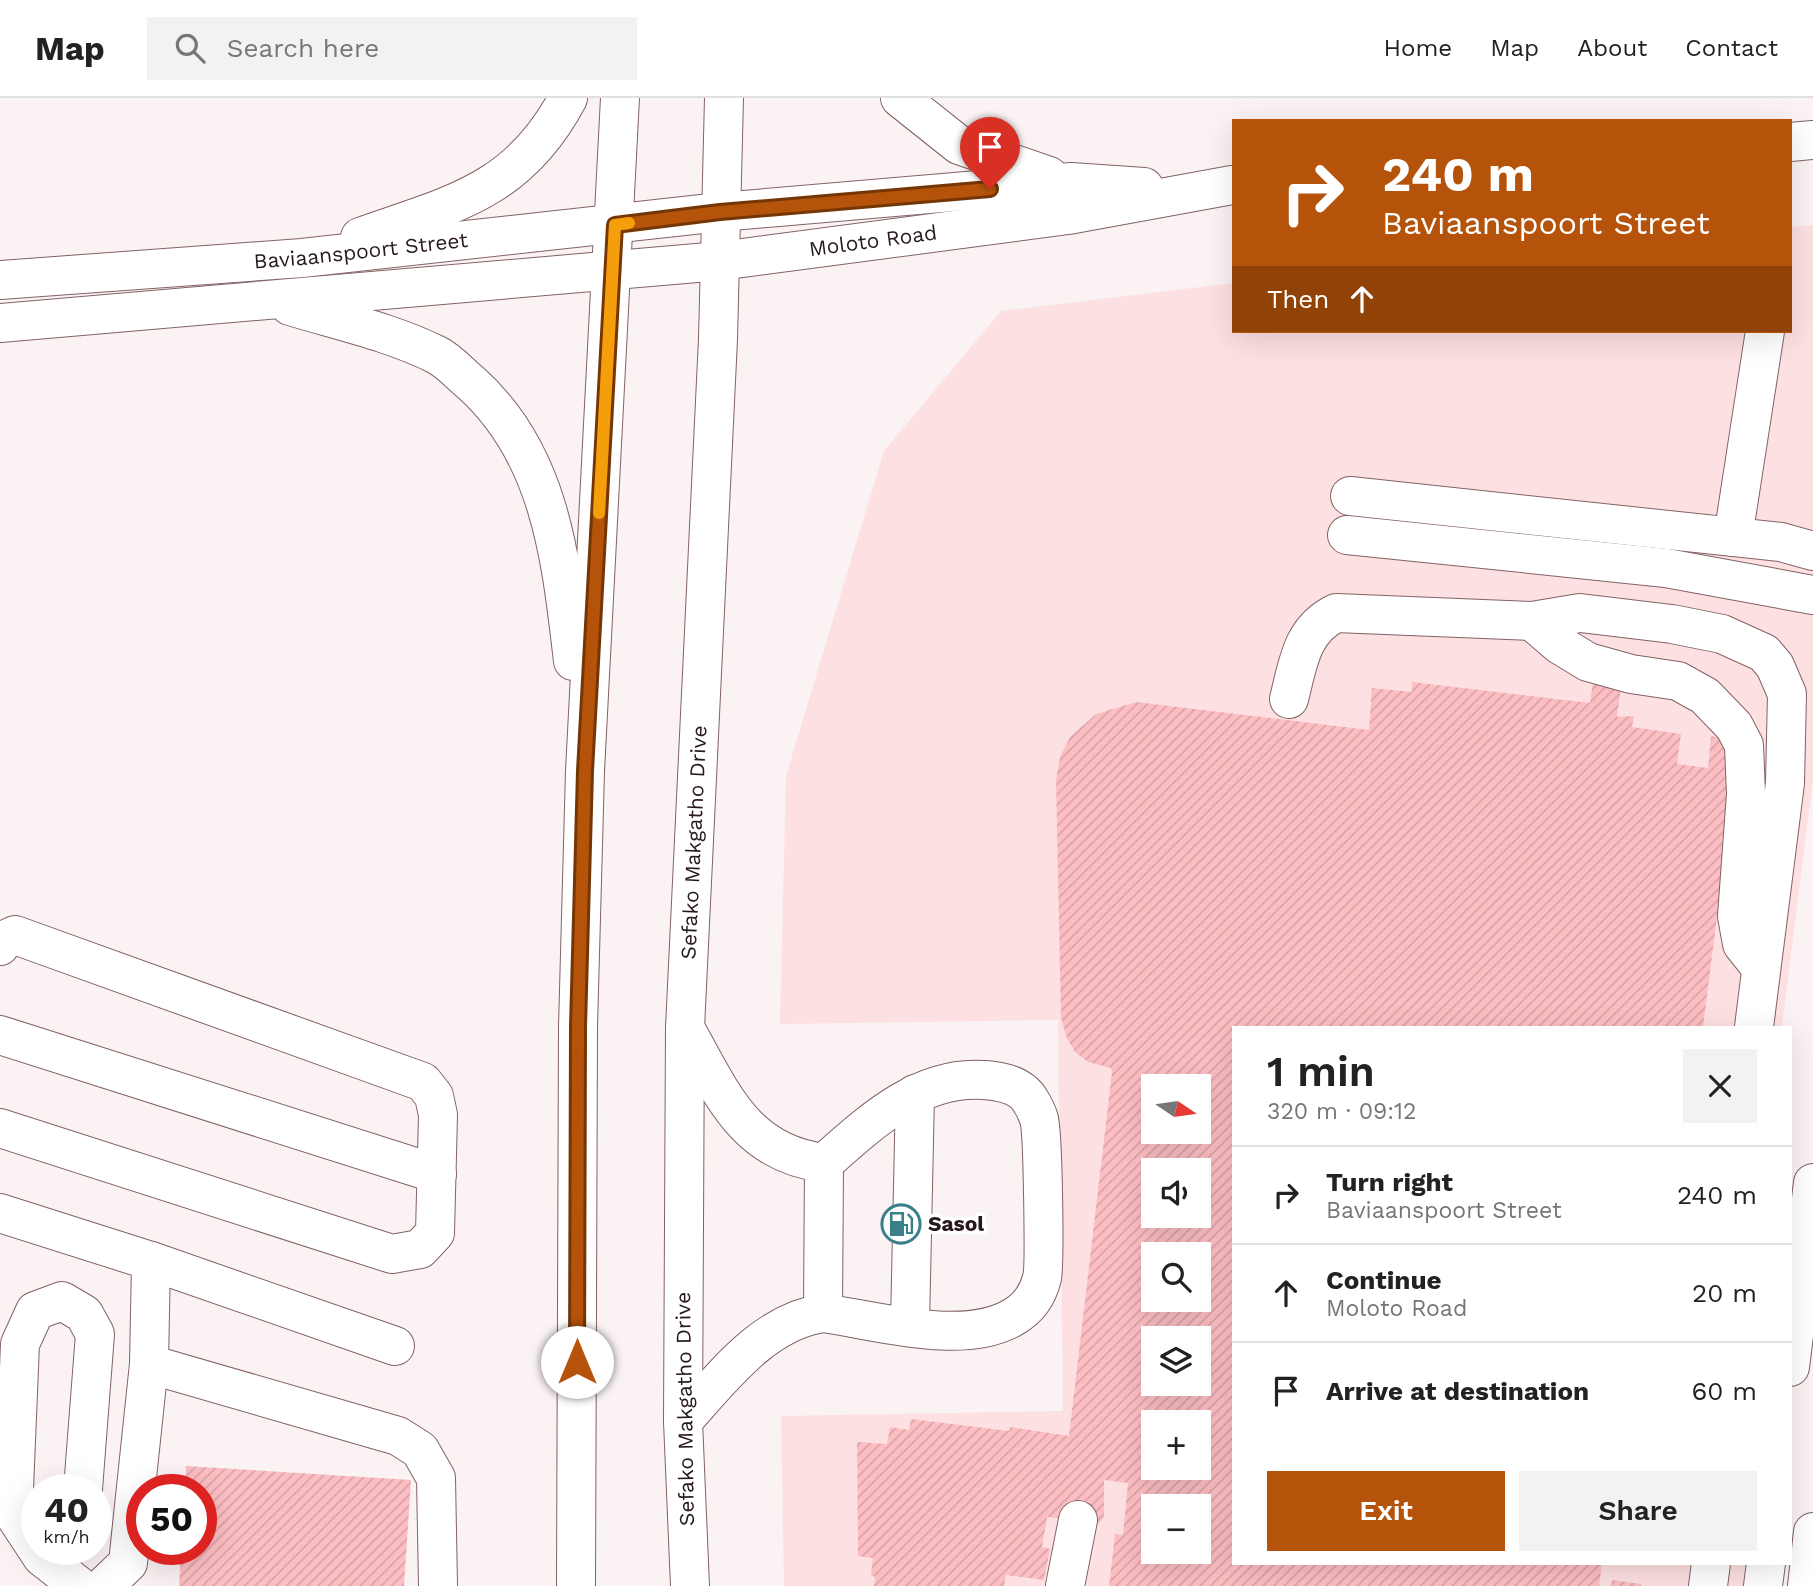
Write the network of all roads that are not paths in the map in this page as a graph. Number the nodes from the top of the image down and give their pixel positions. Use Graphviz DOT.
graph roads {
  1 [pos="568,98"];
  2 [pos="620,98"];
  3 [pos="724,98"];
  4 [pos="900,98"];
  5 [pos="1813,140"];
  6 [pos="1792,142"];
  7 [pos="1071,182"];
  8 [pos="1232,185"];
  9 [pos="1232,185"];
  10 [pos="720,212"];
  11 [pos="615,225"];
  12 [pos="302,258"];
  13 [pos="720,261"];
  14 [pos="612,270"];
  15 [pos="0,281"];
  16 [pos="268,300"];
  17 [pos="0,323"];
  18 [pos="1765,333"];
  19 [pos="1350,496"];
  20 [pos="1347,535"];
  21 [pos="1733,537"];
  22 [pos="1813,551"];
  23 [pos="1813,595"];
  24 [pos="1532,621"];
  25 [pos="1289,698"];
  26 [pos="585,771"];
  27 [pos="0,946"];
  28 [pos="1761,968"];
  29 [pos="1754,1026"];
  30 [pos="685,1028"];
  31 [pos="0,1035"];
  32 [pos="915,1094"];
  33 [pos="0,1128"];
  34 [pos="824,1163"];
  35 [pos="437,1174"];
  36 [pos="1813,1183"];
  37 [pos="0,1213"];
  38 [pos="151,1261"];
  39 [pos="824,1313"];
  40 [pos="910,1325"];
  41 [pos="395,1346"];
  42 [pos="1792,1351"];
  43 [pos="149,1364"];
  44 [pos="683,1421"];
  45 [pos="84,1474"];
  46 [pos="1078,1520"];
  47 [pos="21,1525"];
  48 [pos="1813,1532"];
  49 [pos="60,1565"];
  50 [pos="1711,1565"];
  51 [pos="1766,1565"];
  52 [pos="89,1578"];
  53 [pos="438,1586"];
  54 [pos="576,1586"];
  55 [pos="690,1586"];
  56 [pos="1065,1586"];
  57 [pos="1709,1586"];
  58 [pos="1763,1586"];
  59 [pos="1807,1586"];
  1 -- 12 [label="main road"];
  2 -- 11 [label="main road"];
  3 -- 10 [label="main road, Sefako Makgatho Drive"];
  4 -- 7 [label="main road"];
  5 -- 6 [label="main road"];
  7 -- 8 [label="main road, Moloto Road"];
  7 -- 10 [label="main road, Moloto Road"];
  9 -- 13 [label="main road, Moloto Road"];
  10 -- 11 [label="main road, Baviaanspoort Street"];
  10 -- 13 [label="main road, Sefako Makgatho Drive"];
  11 -- 12 [label="main road, Baviaanspoort Street"];
  11 -- 14 [label="main road"];
  12 -- 15 [label="main road, Baviaanspoort Street"];
  13 -- 14 [label="main road, Baviaanspoort Street"];
  13 -- 30 [label="main road, Sefako Makgatho Drive"];
  14 -- 16 [label="main road, Baviaanspoort Street"];
  14 -- 26 [label="main road"];
  16 -- 17 [label="main road, Baviaanspoort Street"];
  16 -- 26 [label="main road"];
  18 -- 21 [label="main road"];
  19 -- 21 [label="main road"];
  20 -- 23 [label="main road"];
  21 -- 22 [label="main road"];
  24 -- 25 [label="main road"];
  24 -- 28 [label="main road"];
  24 -- 28 [label="main road"];
  26 -- 54 [label="main road"];
  27 -- 35 [label="main road"];
  28 -- 29 [label="main road"];
  30 -- 34 [label="main road"];
  30 -- 44 [label="main road, Sefako Makgatho Drive"];
  31 -- 35 [label="main road"];
  32 -- 34 [label="main road"];
  32 -- 40 [label="main road"];
  32 -- 40 [label="main road"];
  33 -- 35 [label="main road"];
  34 -- 39 [label="main road"];
  36 -- 42 [label="main road"];
  37 -- 38 [label="main road"];
  38 -- 41 [label="main road"];
  38 -- 43 [label="main road"];
  39 -- 40 [label="main road"];
  39 -- 44 [label="main road"];
  43 -- 52 [label="main road"];
  43 -- 53 [label="main road"];
  44 -- 55 [label="main road, Sefako Makgatho Drive"];
  45 -- 47 [label="main road"];
  46 -- 56 [label="main road"];
  48 -- 59 [label="main road"];
  49 -- 52 [label="main road"];
  50 -- 57 [label="main road"];
  51 -- 58 [label="main road"];
}
